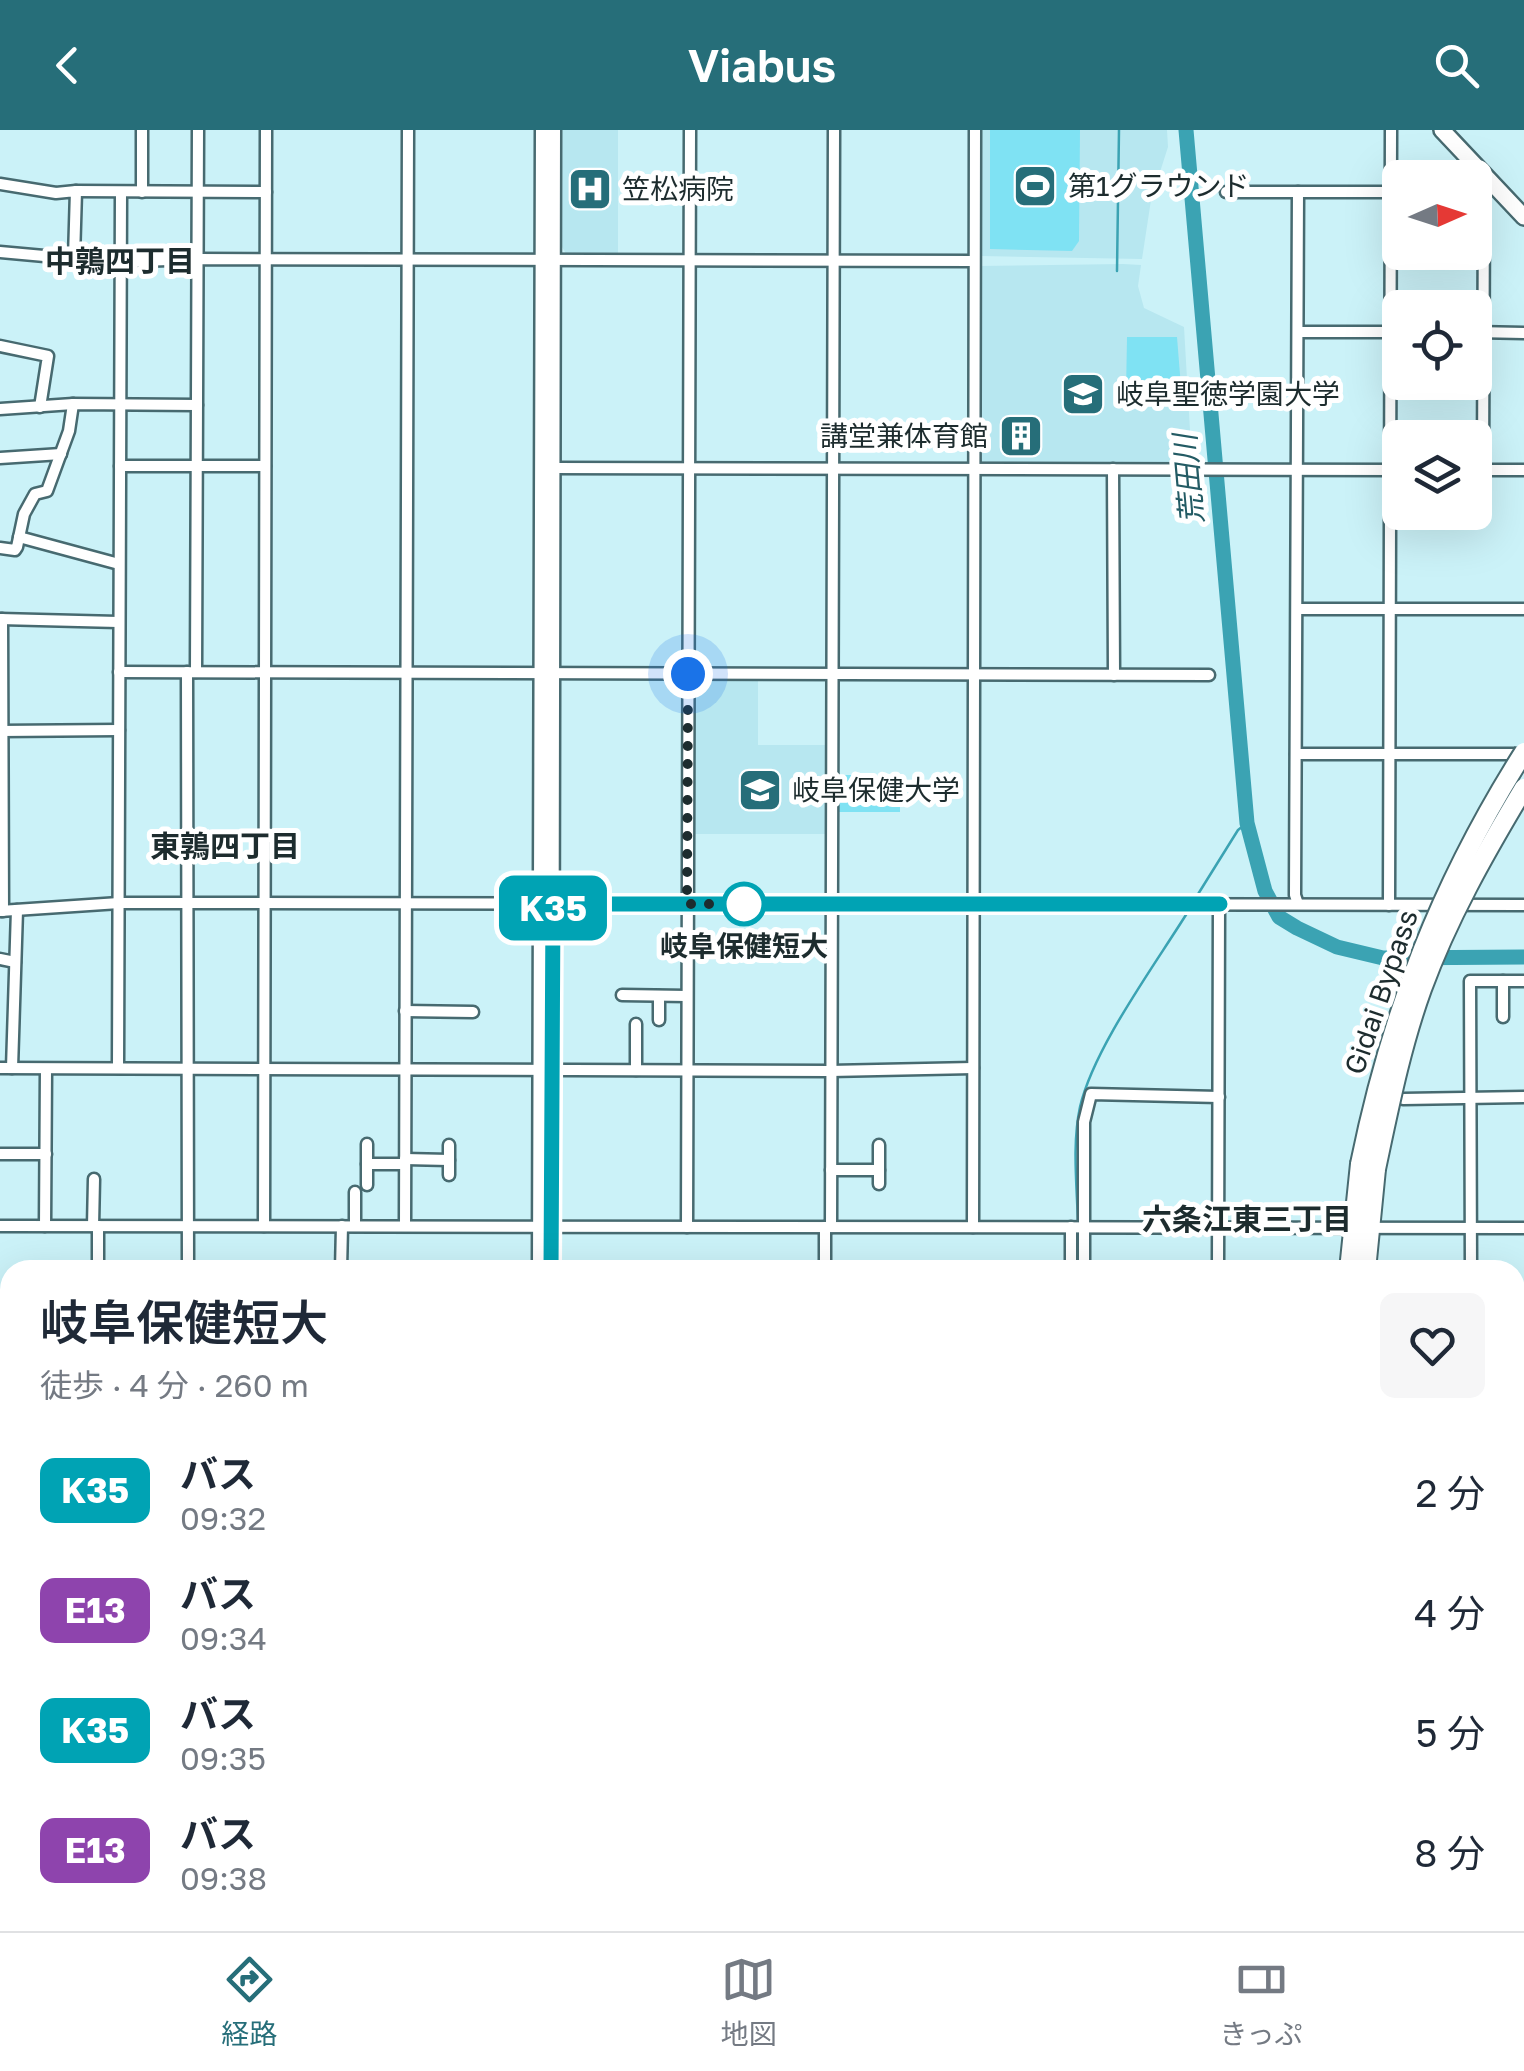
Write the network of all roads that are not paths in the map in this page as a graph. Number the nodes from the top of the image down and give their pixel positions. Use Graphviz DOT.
graph roads {
  1 [pos="142,130"];
  2 [pos="198,130"];
  3 [pos="266,130"];
  4 [pos="408,130"];
  5 [pos="543,130"];
  6 [pos="554,130"];
  7 [pos="690,130"];
  8 [pos="834,130"];
  9 [pos="975,130"];
  10 [pos="1391,130"];
  11 [pos="1442,130"];
  12 [pos="1393,160"];
  13 [pos="1463,160"];
  14 [pos="0,184"];
  15 [pos="76,191"];
  16 [pos="142,192"];
  17 [pos="198,192"];
  18 [pos="266,192"];
  19 [pos="1226,192"];
  20 [pos="1298,192"];
  21 [pos="1382,192"];
  22 [pos="120,193"];
  23 [pos="1492,196"];
  24 [pos="1524,218"];
  25 [pos="0,252"];
  26 [pos="74,258"];
  27 [pos="198,259"];
  28 [pos="408,259"];
  29 [pos="123,260"];
  30 [pos="266,260"];
  31 [pos="689,260"];
  32 [pos="833,260"];
  33 [pos="548,261"];
  34 [pos="974,261"];
  35 [pos="1298,332"];
  36 [pos="1382,332"];
  37 [pos="1492,332"];
  38 [pos="1524,332"];
  39 [pos="0,346"];
  40 [pos="73,404"];
  41 [pos="120,405"];
  42 [pos="198,405"];
  43 [pos="40,407"];
  44 [pos="0,409"];
  45 [pos="61,454"];
  46 [pos="0,458"];
  47 [pos="120,466"];
  48 [pos="197,466"];
  49 [pos="265,466"];
  50 [pos="552,468"];
  51 [pos="688,468"];
  52 [pos="832,468"];
  53 [pos="974,468"];
  54 [pos="1113,468"];
  55 [pos="1298,470"];
  56 [pos="1382,470"];
  57 [pos="1492,470"];
  58 [pos="1524,470"];
  59 [pos="1393,530"];
  60 [pos="19,538"];
  61 [pos="0,548"];
  62 [pos="119,564"];
  63 [pos="1297,609"];
  64 [pos="1390,609"];
  65 [pos="1524,609"];
  66 [pos="1,619"];
  67 [pos="118,622"];
  68 [pos="119,672"];
  69 [pos="192,672"];
  70 [pos="265,672"];
  71 [pos="407,673"];
  72 [pos="547,673"];
  73 [pos="832,673"];
  74 [pos="974,673"];
  75 [pos="688,674"];
  76 [pos="1114,674"];
  77 [pos="1209,675"];
  78 [pos="119,730"];
  79 [pos="2,731"];
  80 [pos="1524,753"];
  81 [pos="1296,754"];
  82 [pos="1390,754"];
  83 [pos="1524,788"];
  84 [pos="188,903"];
  85 [pos="264,903"];
  86 [pos="119,904"];
  87 [pos="406,904"];
  88 [pos="547,904"];
  89 [pos="687,904"];
  90 [pos="973,904"];
  91 [pos="1220,904"];
  92 [pos="1294,904"];
  93 [pos="831,905"];
  94 [pos="1388,905"];
  95 [pos="1524,905"];
  96 [pos="18,910"];
  97 [pos="2,911"];
  98 [pos="0,959"];
  99 [pos="15,962"];
  100 [pos="1502,981"];
  101 [pos="1524,981"];
  102 [pos="622,995"];
  103 [pos="658,996"];
  104 [pos="687,996"];
  105 [pos="405,1011"];
  106 [pos="473,1012"];
  107 [pos="1503,1017"];
  108 [pos="659,1020"];
  109 [pos="636,1024"];
  110 [pos="6,1068"];
  111 [pos="46,1068"];
  112 [pos="118,1068"];
  113 [pos="186,1068"];
  114 [pos="265,1068"];
  115 [pos="973,1068"];
  116 [pos="405,1069"];
  117 [pos="546,1070"];
  118 [pos="636,1070"];
  119 [pos="687,1070"];
  120 [pos="830,1071"];
  121 [pos="1219,1096"];
  122 [pos="1524,1097"];
  123 [pos="1471,1098"];
  124 [pos="1403,1099"];
  125 [pos="367,1144"];
  126 [pos="449,1145"];
  127 [pos="879,1145"];
  128 [pos="0,1154"];
  129 [pos="46,1154"];
  130 [pos="449,1160"];
  131 [pos="405,1162"];
  132 [pos="367,1164"];
  133 [pos="1368,1166"];
  134 [pos="831,1170"];
  135 [pos="879,1170"];
  136 [pos="449,1176"];
  137 [pos="94,1179"];
  138 [pos="879,1184"];
  139 [pos="367,1185"];
  140 [pos="355,1192"];
  141 [pos="0,1226"];
  142 [pos="46,1226"];
  143 [pos="96,1226"];
  144 [pos="188,1226"];
  145 [pos="264,1226"];
  146 [pos="342,1226"];
  147 [pos="355,1226"];
  148 [pos="405,1226"];
  149 [pos="546,1227"];
  150 [pos="688,1227"];
  151 [pos="828,1227"];
  152 [pos="972,1227"];
  153 [pos="1078,1227"];
  154 [pos="1218,1227"];
  155 [pos="1359,1228"];
  156 [pos="1471,1228"];
  157 [pos="1524,1228"];
  158 [pos="98,1260"];
  159 [pos="188,1260"];
  160 [pos="341,1260"];
  161 [pos="541,1260"];
  162 [pos="550,1260"];
  163 [pos="826,1260"];
  164 [pos="1073,1260"];
  165 [pos="1083,1260"];
  166 [pos="1218,1260"];
  167 [pos="1351,1260"];
  168 [pos="1364,1260"];
  169 [pos="1470,1260"];
  1 -- 16 [label="street"];
  2 -- 17 [label="street"];
  3 -- 18 [label="street"];
  4 -- 28 [label="street"];
  5 -- 33 [label="street"];
  6 -- 33 [label="street"];
  7 -- 31 [label="street"];
  8 -- 32 [label="street"];
  9 -- 34 [label="street"];
  10 -- 12 [label="street"];
  11 -- 13 [label="main road"];
  14 -- 15 [label="street"];
  15 -- 22 [label="street"];
  15 -- 26 [label="street"];
  16 -- 17 [label="street"];
  16 -- 22 [label="street"];
  17 -- 18 [label="street"];
  17 -- 27 [label="street"];
  18 -- 30 [label="street"];
  19 -- 20 [label="street"];
  20 -- 21 [label="street"];
  20 -- 35 [label="street"];
  22 -- 29 [label="street"];
  23 -- 24 [label="main road"];
  25 -- 26 [label="street"];
  26 -- 29 [label="street"];
  27 -- 29 [label="street"];
  27 -- 30 [label="street"];
  27 -- 42 [label="street"];
  28 -- 30 [label="street"];
  28 -- 33 [label="street"];
  28 -- 71 [label="street"];
  29 -- 41 [label="street"];
  30 -- 49 [label="street"];
  31 -- 32 [label="street"];
  31 -- 33 [label="street"];
  31 -- 51 [label="street"];
  32 -- 34 [label="street"];
  32 -- 52 [label="street"];
  33 -- 50 [label="street"];
  33 -- 72 [label="street"];
  34 -- 53 [label="street"];
  35 -- 36 [label="street"];
  35 -- 55 [label="street"];
  37 -- 38 [label="street"];
  39 -- 43 [label="street"];
  40 -- 41 [label="street"];
  40 -- 43 [label="street"];
  40 -- 45 [label="street"];
  41 -- 42 [label="street"];
  41 -- 47 [label="street"];
  42 -- 48 [label="street"];
  43 -- 44 [label="street"];
  45 -- 46 [label="street"];
  45 -- 60 [label="street"];
  47 -- 48 [label="street"];
  47 -- 62 [label="street"];
  48 -- 49 [label="street"];
  48 -- 69 [label="street"];
  49 -- 70 [label="street"];
  50 -- 51 [label="street"];
  50 -- 72 [label="street"];
  51 -- 52 [label="street"];
  51 -- 75 [label="street"];
  52 -- 53 [label="street"];
  52 -- 73 [label="street"];
  53 -- 54 [label="street"];
  53 -- 74 [label="street"];
  54 -- 55 [label="street"];
  54 -- 76 [label="street"];
  55 -- 56 [label="street"];
  55 -- 63 [label="street"];
  57 -- 58 [label="street"];
  59 -- 64 [label="street"];
  60 -- 61 [label="street"];
  60 -- 62 [label="street"];
  62 -- 67 [label="street"];
  63 -- 64 [label="street"];
  63 -- 81 [label="street"];
  64 -- 65 [label="street"];
  64 -- 82 [label="street"];
  66 -- 67 [label="street"];
  66 -- 79 [label="street"];
  67 -- 68 [label="street"];
  68 -- 69 [label="street"];
  68 -- 78 [label="street"];
  69 -- 70 [label="street"];
  69 -- 84 [label="street"];
  70 -- 71 [label="street"];
  70 -- 85 [label="street"];
  71 -- 72 [label="street"];
  71 -- 87 [label="street"];
  72 -- 75 [label="street"];
  72 -- 88 [label="street"];
  73 -- 74 [label="street"];
  73 -- 75 [label="street"];
  73 -- 93 [label="street"];
  74 -- 76 [label="street"];
  74 -- 90 [label="street"];
  75 -- 89 [label="street"];
  76 -- 77 [label="street"];
  78 -- 79 [label="street"];
  78 -- 86 [label="street"];
  79 -- 97 [label="street"];
  80 -- 82 [label="street"];
  80 -- 133 [label="highway, Gidai Bypass, bridge"];
  81 -- 82 [label="street"];
  81 -- 92 [label="street"];
  82 -- 94 [label="street"];
  83 -- 133 [label="highway, Gidai Bypass, bridge"];
  84 -- 85 [label="street"];
  84 -- 86 [label="street"];
  84 -- 113 [label="street"];
  85 -- 87 [label="street"];
  85 -- 114 [label="street"];
  86 -- 96 [label="street"];
  86 -- 112 [label="street"];
  87 -- 88 [label="street"];
  87 -- 105 [label="street"];
  88 -- 89 [label="street"];
  88 -- 117 [label="street"];
  89 -- 93 [label="street"];
  89 -- 104 [label="street"];
  90 -- 91 [label="street"];
  90 -- 93 [label="street"];
  90 -- 115 [label="street"];
  91 -- 92 [label="street"];
  91 -- 121 [label="street"];
  92 -- 94 [label="street"];
  93 -- 120 [label="street"];
  94 -- 95 [label="street"];
  96 -- 97 [label="street"];
  96 -- 99 [label="street"];
  98 -- 99 [label="street"];
  99 -- 110 [label="street"];
  100 -- 101 [label="street"];
  100 -- 107 [label="street"];
  100 -- 123 [label="street"];
  102 -- 103 [label="street"];
  103 -- 104 [label="street"];
  103 -- 108 [label="street"];
  104 -- 119 [label="street"];
  105 -- 106 [label="street"];
  105 -- 116 [label="street"];
  109 -- 118 [label="street"];
  110 -- 111 [label="street"];
  111 -- 112 [label="street"];
  111 -- 129 [label="street"];
  112 -- 113 [label="street"];
  113 -- 114 [label="street"];
  113 -- 144 [label="street"];
  114 -- 116 [label="street"];
  114 -- 145 [label="street"];
  115 -- 120 [label="street"];
  115 -- 152 [label="street"];
  116 -- 117 [label="street"];
  116 -- 131 [label="street"];
  117 -- 118 [label="street"];
  117 -- 149 [label="street"];
  118 -- 119 [label="street"];
  119 -- 120 [label="street"];
  119 -- 150 [label="street"];
  120 -- 134 [label="street"];
  121 -- 153 [label="street"];
  121 -- 154 [label="street"];
  122 -- 123 [label="street"];
  123 -- 124 [label="street"];
  123 -- 156 [label="street"];
  125 -- 132 [label="street"];
  126 -- 130 [label="street"];
  127 -- 135 [label="street"];
  128 -- 129 [label="street"];
  129 -- 142 [label="street"];
  130 -- 131 [label="street"];
  130 -- 136 [label="street"];
  131 -- 132 [label="street"];
  131 -- 148 [label="street"];
  132 -- 139 [label="street"];
  133 -- 155 [label="highway, Gidai Bypass"];
  134 -- 135 [label="street"];
  134 -- 151 [label="street"];
  135 -- 138 [label="street"];
  137 -- 143 [label="street"];
  140 -- 147 [label="street"];
  141 -- 142 [label="street"];
  142 -- 143 [label="street"];
  143 -- 144 [label="street"];
  143 -- 158 [label="street"];
  144 -- 145 [label="street"];
  144 -- 159 [label="street"];
  145 -- 146 [label="street"];
  146 -- 147 [label="street"];
  146 -- 160 [label="street"];
  147 -- 148 [label="street"];
  148 -- 149 [label="street"];
  149 -- 150 [label="street"];
  149 -- 161 [label="street"];
  149 -- 162 [label="street"];
  150 -- 151 [label="street"];
  151 -- 152 [label="street"];
  151 -- 163 [label="street"];
  152 -- 153 [label="street"];
  153 -- 154 [label="street"];
  153 -- 164 [label="street"];
  153 -- 165 [label="street"];
  154 -- 155 [label="street"];
  154 -- 166 [label="street"];
  155 -- 156 [label="street"];
  155 -- 167 [label="highway, Gidai Bypass"];
  155 -- 168 [label="highway, Gidai Bypass"];
  156 -- 157 [label="street"];
  156 -- 169 [label="street"];
}
